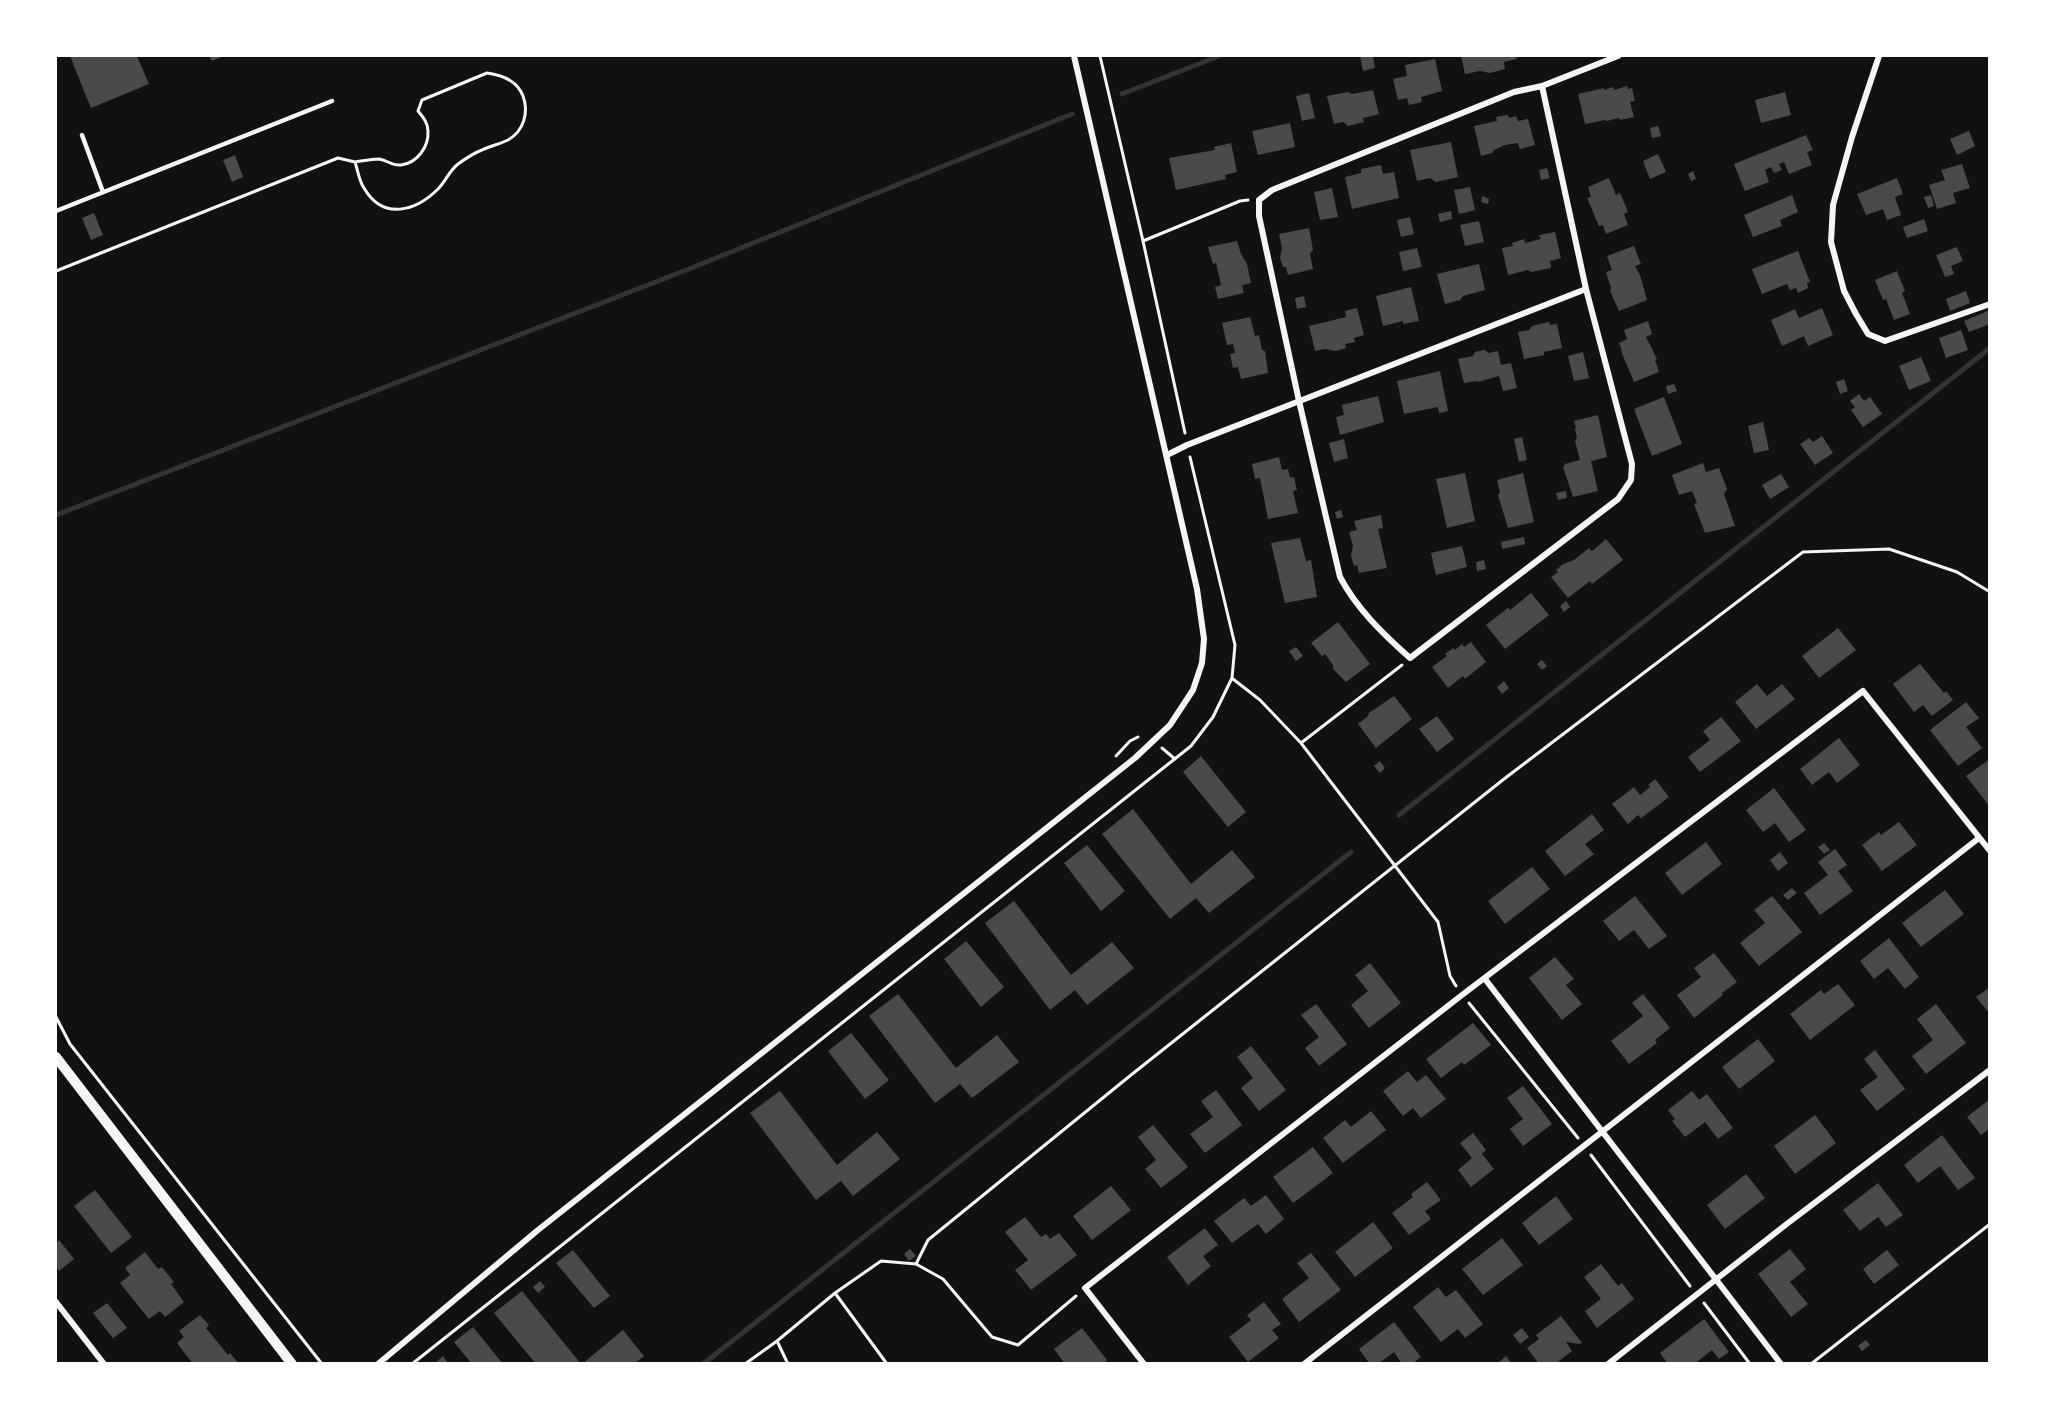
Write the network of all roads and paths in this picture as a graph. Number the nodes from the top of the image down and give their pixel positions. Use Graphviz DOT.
graph roads {
  1 [pos="1074,56"];
  2 [pos="1100,56"];
  3 [pos="1618,56"];
  4 [pos="1879,56"];
  5 [pos="1542,86"];
  6 [pos="332,101"];
  7 [pos="82,135"];
  8 [pos="355,162"];
  9 [pos="104,192"];
  10 [pos="1259,200"];
  11 [pos="56,211"];
  12 [pos="1143,241"];
  13 [pos="56,271"];
  14 [pos="1586,289"];
  15 [pos="1989,304"];
  16 [pos="1299,401"];
  17 [pos="1187,445"];
  18 [pos="1167,455"];
  19 [pos="1989,592"];
  20 [pos="1410,657"];
  21 [pos="1232,678"];
  22 [pos="1301,743"];
  23 [pos="1979,838"];
  24 [pos="1989,851"];
  25 [pos="1394,865"];
  26 [pos="1485,979"];
  27 [pos="1462,995"];
  28 [pos="56,1017"];
  29 [pos="56,1058"];
  30 [pos="1989,1070"];
  31 [pos="1602,1131"];
  32 [pos="1583,1145"];
  33 [pos="1989,1224"];
  34 [pos="916,1264"];
  35 [pos="1717,1278"];
  36 [pos="1085,1288"];
  37 [pos="835,1293"];
  38 [pos="1697,1294"];
  39 [pos="56,1302"];
  40 [pos="777,1341"];
  41 [pos="104,1364"];
  42 [pos="292,1364"];
  43 [pos="321,1364"];
  44 [pos="378,1364"];
  45 [pos="412,1364"];
  46 [pos="745,1364"];
  47 [pos="788,1364"];
  48 [pos="888,1364"];
  49 [pos="1144,1364"];
  50 [pos="1304,1364"];
  51 [pos="1608,1364"];
  52 [pos="1750,1364"];
  53 [pos="1781,1364"];
  54 [pos="1811,1364"];
  1 -- 18 [label="street"];
  2 -- 12 [label="path"];
  3 -- 5 [label="street"];
  4 -- 15 [label="street"];
  5 -- 10 [label="street"];
  5 -- 14 [label="street"];
  6 -- 9 [label="lane"];
  7 -- 9 [label="lane"];
  8 -- 8 [label="path"];
  8 -- 13 [label="path"];
  9 -- 11 [label="lane"];
  10 -- 12 [label="path"];
  10 -- 16 [label="street"];
  12 -- 17 [label="path"];
  14 -- 16 [label="street"];
  14 -- 20 [label="street"];
  16 -- 17 [label="street"];
  16 -- 20 [label="street"];
  17 -- 18 [label="street"];
  17 -- 21 [label="path"];
  18 -- 44 [label="street"];
  19 -- 25 [label="path"];
  20 -- 22 [label="path"];
  21 -- 22 [label="path"];
  21 -- 45 [label="path"];
  22 -- 25 [label="path"];
  23 -- 24 [label="street"];
  23 -- 26 [label="street"];
  23 -- 31 [label="street"];
  25 -- 27 [label="path"];
  25 -- 34 [label="path"];
  26 -- 27 [label="street"];
  26 -- 31 [label="street"];
  27 -- 32 [label="path"];
  27 -- 36 [label="street"];
  28 -- 43 [label="path"];
  29 -- 42 [label="street"];
  30 -- 35 [label="street"];
  31 -- 32 [label="street"];
  31 -- 35 [label="street"];
  32 -- 38 [label="path"];
  32 -- 50 [label="street"];
  33 -- 54 [label="path"];
  34 -- 36 [label="path"];
  34 -- 37 [label="path"];
  35 -- 38 [label="street"];
  35 -- 53 [label="street"];
  36 -- 49 [label="street"];
  37 -- 40 [label="path"];
  37 -- 48 [label="path"];
  38 -- 51 [label="street"];
  38 -- 52 [label="path"];
  39 -- 41 [label="street"];
  40 -- 46 [label="path"];
  40 -- 47 [label="path"];
}
